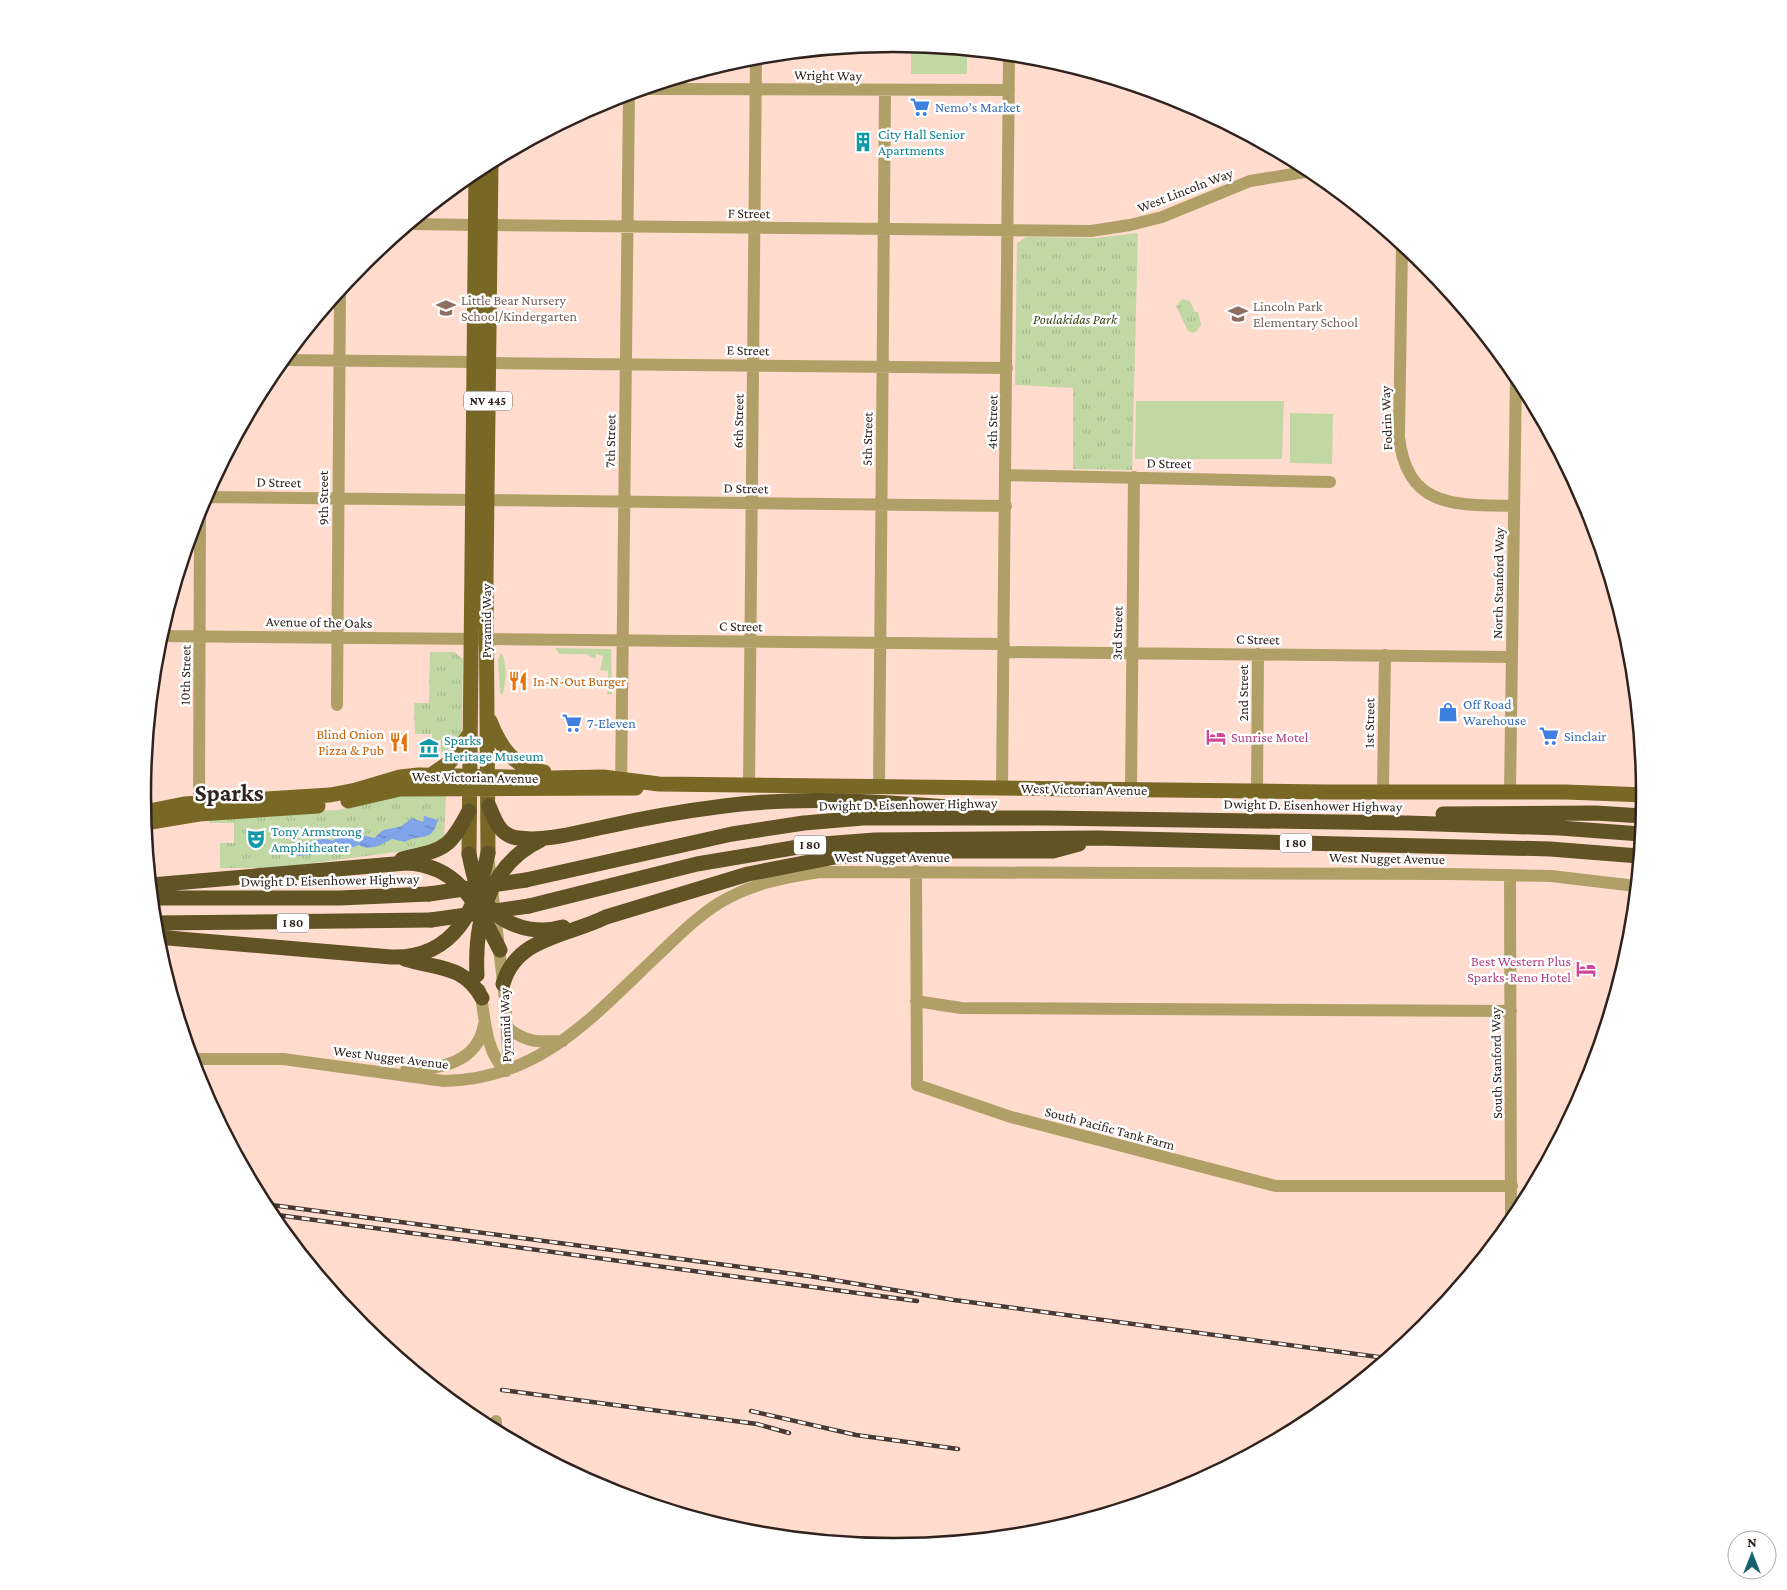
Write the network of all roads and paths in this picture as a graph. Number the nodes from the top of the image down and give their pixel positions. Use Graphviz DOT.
graph roads {
  1 [pos="1009,62"];
  2 [pos="756,66"];
  3 [pos="664,89"];
  4 [pos="756,90"];
  5 [pos="1009,90"];
  6 [pos="886,91"];
  7 [pos="629,102"];
  8 [pos="490,173"];
  9 [pos="1298,173"];
  10 [pos="477,181"];
  11 [pos="419,224"];
  12 [pos="482,225"];
  13 [pos="627,226"];
  14 [pos="755,228"];
  15 [pos="884,229"];
  16 [pos="1008,230"];
  17 [pos="1402,254"];
  18 [pos="340,300"];
  19 [pos="292,360"];
  20 [pos="340,361"];
  21 [pos="473,362"];
  22 [pos="489,362"];
  23 [pos="626,364"];
  24 [pos="753,366"];
  25 [pos="883,367"];
  26 [pos="1007,368"];
  27 [pos="1516,390"];
  28 [pos="1006,475"];
  29 [pos="1134,477"];
  30 [pos="1330,482"];
  31 [pos="214,497"];
  32 [pos="338,498"];
  33 [pos="479,500"];
  34 [pos="625,502"];
  35 [pos="752,503"];
  36 [pos="881,505"];
  37 [pos="1006,506"];
  38 [pos="1514,506"];
  39 [pos="200,531"];
  40 [pos="168,636"];
  41 [pos="200,636"];
  42 [pos="338,638"];
  43 [pos="478,639"];
  44 [pos="623,640"];
  45 [pos="750,642"];
  46 [pos="880,643"];
  47 [pos="1004,648"];
  48 [pos="1132,653"];
  49 [pos="1258,654"];
  50 [pos="1385,656"];
  51 [pos="1512,657"];
  52 [pos="337,705"];
  53 [pos="487,712"];
  54 [pos="470,733"];
  55 [pos="430,775"];
  56 [pos="585,777"];
  57 [pos="469,783"];
  58 [pos="489,783"];
  59 [pos="621,783"];
  60 [pos="749,786"];
  61 [pos="879,787"];
  62 [pos="1002,788"];
  63 [pos="1131,790"];
  64 [pos="1257,791"];
  65 [pos="1383,791"];
  66 [pos="1510,792"];
  67 [pos="1636,795"];
  68 [pos="489,806"];
  69 [pos="199,809"];
  70 [pos="469,811"];
  71 [pos="152,812"];
  72 [pos="1635,816"];
  73 [pos="1046,818"];
  74 [pos="152,821"];
  75 [pos="1315,821"];
  76 [pos="1634,834"];
  77 [pos="549,837"];
  78 [pos="1097,838"];
  79 [pos="1606,852"];
  80 [pos="488,853"];
  81 [pos="468,854"];
  82 [pos="1633,855"];
  83 [pos="1633,861"];
  84 [pos="373,866"];
  85 [pos="916,871"];
  86 [pos="1510,875"];
  87 [pos="156,885"];
  88 [pos="1631,885"];
  89 [pos="158,898"];
  90 [pos="481,903"];
  91 [pos="606,917"];
  92 [pos="162,923"];
  93 [pos="165,938"];
  94 [pos="500,950"];
  95 [pos="402,958"];
  96 [pos="477,975"];
  97 [pos="503,984"];
  98 [pos="482,998"];
  99 [pos="916,1001"];
  100 [pos="1510,1011"];
  101 [pos="484,1020"];
  102 [pos="507,1027"];
  103 [pos="563,1041"];
  104 [pos="200,1058"];
  105 [pos="374,1071"];
  106 [pos="506,1071"];
  107 [pos="1512,1186"];
  108 [pos="1512,1206"];
  1 -- 5 [label="street, 4th Street"];
  2 -- 4 [label="street, 6th Street"];
  3 -- 4 [label="street, Wright Way"];
  4 -- 6 [label="street, Wright Way"];
  4 -- 14 [label="street, 6th Street"];
  5 -- 6 [label="street, Wright Way"];
  5 -- 16 [label="street, 4th Street"];
  6 -- 15 [label="street, 5th Street"];
  7 -- 13 [label="street, 7th Street"];
  8 -- 12 [label="main road, Pyramid Way / NV 445"];
  9 -- 16 [label="street, West Lincoln Way"];
  10 -- 12 [label="main road, Pyramid Way / NV 445"];
  11 -- 12 [label="street, F Street"];
  12 -- 13 [label="street, F Street"];
  12 -- 21 [label="main road, Pyramid Way / NV 445"];
  12 -- 22 [label="main road, Pyramid Way / NV 445"];
  13 -- 14 [label="street, F Street"];
  13 -- 23 [label="street, 7th Street"];
  14 -- 15 [label="street, F Street"];
  14 -- 24 [label="street, 6th Street"];
  15 -- 16 [label="street, F Street"];
  15 -- 25 [label="street, 5th Street"];
  16 -- 26 [label="street, 4th Street"];
  17 -- 38 [label="street, Fodrin Way"];
  18 -- 20 [label="street, 9th Street"];
  19 -- 20 [label="street"];
  20 -- 21 [label="street"];
  20 -- 32 [label="street, 9th Street"];
  21 -- 33 [label="main road, Pyramid Way / NV 445"];
  22 -- 23 [label="street, E Street"];
  22 -- 33 [label="main road, Pyramid Way / NV 445"];
  23 -- 24 [label="street, E Street"];
  23 -- 34 [label="street, 7th Street"];
  24 -- 25 [label="street, E Street"];
  24 -- 35 [label="street, 6th Street"];
  25 -- 26 [label="street, E Street"];
  25 -- 36 [label="street, 5th Street"];
  26 -- 28 [label="street, 4th Street"];
  27 -- 38 [label="street, North Stanford Way"];
  28 -- 29 [label="street, D Street"];
  28 -- 37 [label="street, 4th Street"];
  29 -- 30 [label="street, D Street"];
  29 -- 48 [label="street, 3rd Street"];
  31 -- 32 [label="street, D Street"];
  32 -- 33 [label="street, D Street"];
  32 -- 42 [label="street, 9th Street"];
  33 -- 34 [label="street, D Street"];
  33 -- 43 [label="main road, Pyramid Way / NV 445"];
  34 -- 35 [label="street, D Street"];
  34 -- 44 [label="street, 7th Street"];
  35 -- 36 [label="street, D Street"];
  35 -- 45 [label="street, 6th Street"];
  36 -- 37 [label="street, D Street"];
  36 -- 46 [label="street, 5th Street"];
  37 -- 47 [label="street, 4th Street"];
  38 -- 51 [label="street, North Stanford Way"];
  39 -- 41 [label="street, 10th Street"];
  40 -- 41 [label="street, Avenue of the Oaks"];
  41 -- 42 [label="street, Avenue of the Oaks"];
  41 -- 69 [label="street, 10th Street"];
  42 -- 43 [label="street, Avenue of the Oaks"];
  42 -- 52 [label="street, 9th Street"];
  43 -- 44 [label="street, C Street"];
  43 -- 53 [label="main road, Pyramid Way / NV 445"];
  43 -- 54 [label="main road, Pyramid Way / NV 445"];
  44 -- 45 [label="street, C Street"];
  44 -- 59 [label="street, 7th Street"];
  45 -- 46 [label="street, C Street"];
  45 -- 60 [label="street, 6th Street"];
  46 -- 47 [label="street, C Street"];
  46 -- 61 [label="street, 5th Street"];
  47 -- 48 [label="street, C Street"];
  47 -- 62 [label="street, 4th Street"];
  48 -- 49 [label="street, C Street"];
  48 -- 63 [label="street, 3rd Street"];
  49 -- 50 [label="street, C Street"];
  49 -- 64 [label="street, 2nd Street"];
  50 -- 51 [label="street, C Street"];
  50 -- 65 [label="street, 1st Street"];
  51 -- 66 [label="street, North Stanford Way"];
  53 -- 56 [label="main road"];
  53 -- 58 [label="main road, Pyramid Way / NV 445"];
  54 -- 55 [label="main road"];
  54 -- 57 [label="main road, Pyramid Way / NV 445"];
  55 -- 57 [label="main road, West Victorian Avenue"];
  55 -- 69 [label="main road, West Victorian Avenue"];
  56 -- 58 [label="main road, West Victorian Avenue"];
  56 -- 59 [label="main road, West Victorian Avenue"];
  57 -- 58 [label="main road, West Victorian Avenue"];
  57 -- 69 [label="main road, West Victorian Avenue"];
  57 -- 70 [label="main road, Pyramid Way / NV 445"];
  58 -- 59 [label="main road, West Victorian Avenue"];
  58 -- 68 [label="main road, Pyramid Way / NV 445"];
  59 -- 60 [label="main road, West Victorian Avenue"];
  60 -- 61 [label="main road, West Victorian Avenue"];
  61 -- 62 [label="main road, West Victorian Avenue"];
  62 -- 63 [label="main road, West Victorian Avenue"];
  63 -- 64 [label="main road, West Victorian Avenue"];
  64 -- 65 [label="main road, West Victorian Avenue"];
  65 -- 66 [label="main road, West Victorian Avenue"];
  66 -- 67 [label="main road, West Victorian Avenue"];
  68 -- 77 [label="highway"];
  68 -- 80 [label="main road, Pyramid Way / NV 445"];
  69 -- 71 [label="main road, West Victorian Avenue"];
  69 -- 74 [label="main road, West Victorian Avenue"];
  70 -- 81 [label="main road, Pyramid Way / NV 445"];
  70 -- 84 [label="highway"];
  72 -- 75 [label="highway"];
  73 -- 75 [label="highway, Dwight D. Eisenhower Highway / I 80"];
  73 -- 77 [label="highway"];
  73 -- 89 [label="highway, Dwight D. Eisenhower Highway / I 80, bridge"];
  75 -- 76 [label="highway, Dwight D. Eisenhower Highway / I 80"];
  77 -- 90 [label="highway"];
  78 -- 79 [label="highway, I 80"];
  78 -- 91 [label="highway"];
  78 -- 92 [label="highway, I 80, bridge"];
  79 -- 82 [label="highway, I 80"];
  79 -- 83 [label="highway"];
  80 -- 90 [label="highway"];
  81 -- 90 [label="highway"];
  84 -- 87 [label="highway"];
  84 -- 90 [label="highway"];
  85 -- 86 [label="street, West Nugget Avenue"];
  85 -- 99 [label="street, South Pacific Tank Farm"];
  85 -- 103 [label="street, West Nugget Avenue"];
  86 -- 88 [label="street, West Nugget Avenue"];
  86 -- 100 [label="street, South Stanford Way"];
  90 -- 91 [label="highway"];
  90 -- 94 [label="highway"];
  90 -- 95 [label="highway"];
  90 -- 96 [label="highway"];
  91 -- 97 [label="highway"];
  93 -- 95 [label="highway"];
  94 -- 97 [label="street, Pyramid Way"];
  95 -- 98 [label="highway"];
  96 -- 98 [label="street, Pyramid Way"];
  97 -- 102 [label="street, Pyramid Way"];
  98 -- 101 [label="street, Pyramid Way"];
  99 -- 100 [label="street"];
  99 -- 107 [label="street, South Pacific Tank Farm"];
  100 -- 107 [label="street, South Stanford Way"];
  101 -- 105 [label="street"];
  101 -- 106 [label="street, Pyramid Way"];
  102 -- 103 [label="street"];
  102 -- 106 [label="street, Pyramid Way"];
  103 -- 106 [label="street, West Nugget Avenue"];
  104 -- 105 [label="street, West Nugget Avenue"];
  105 -- 106 [label="street, West Nugget Avenue"];
  107 -- 108 [label="street, South Stanford Way"];
}
